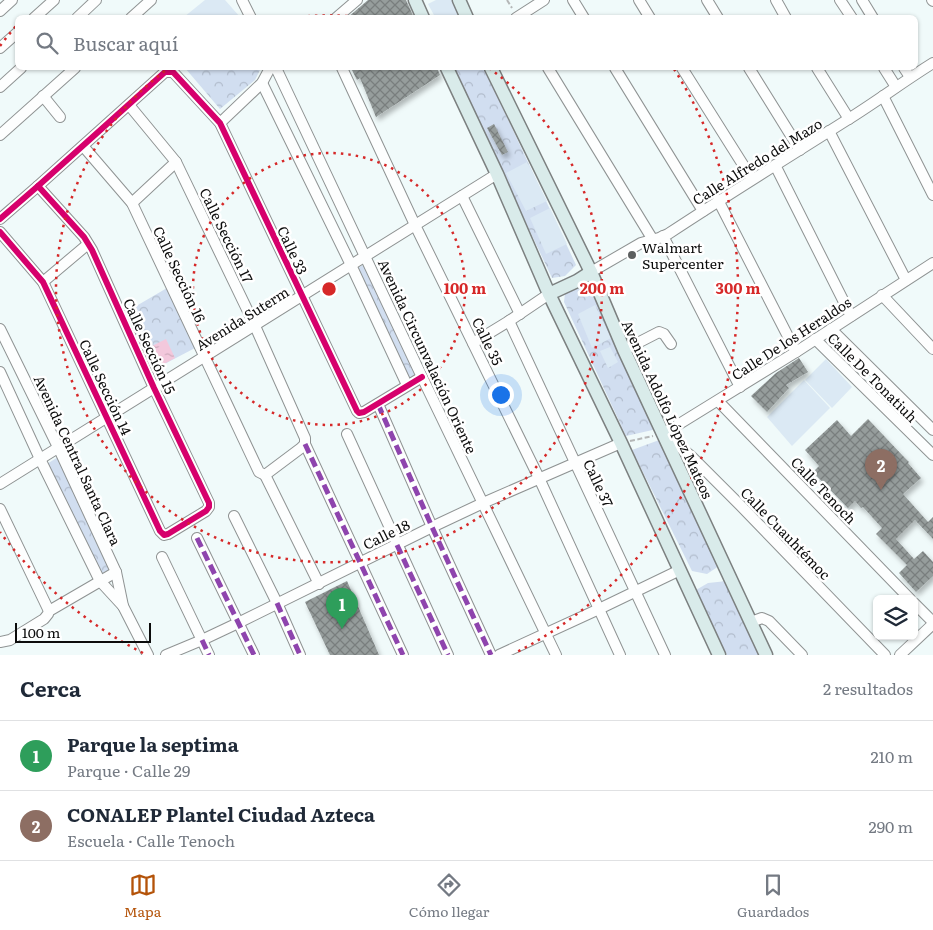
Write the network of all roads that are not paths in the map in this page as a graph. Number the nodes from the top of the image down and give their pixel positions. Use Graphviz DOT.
graph roads {
  1 [pos="12,0"];
  2 [pos="54,0"];
  3 [pos="96,0"];
  4 [pos="151,0"];
  5 [pos="242,0"];
  6 [pos="357,0"];
  7 [pos="415,0"];
  8 [pos="459,0"];
  9 [pos="544,0"];
  10 [pos="573,0"];
  11 [pos="639,0"];
  12 [pos="707,0"];
  13 [pos="776,0"];
  14 [pos="840,0"];
  15 [pos="862,0"];
  16 [pos="0,11"];
  17 [pos="40,15"];
  18 [pos="80,15"];
  19 [pos="134,15"];
  20 [pos="250,15"];
  21 [pos="340,15"];
  22 [pos="422,15"];
  23 [pos="466,15"];
  24 [pos="520,15"];
  25 [pos="582,15"];
  26 [pos="648,15"];
  27 [pos="716,15"];
  28 [pos="784,15"];
  29 [pos="850,15"];
  30 [pos="871,15"];
  31 [pos="15,35"];
  32 [pos="0,48"];
  33 [pos="933,63"];
  34 [pos="19,70"];
  35 [pos="73,70"];
  36 [pos="269,70"];
  37 [pos="277,70"];
  38 [pos="343,70"];
  39 [pos="448,70"];
  40 [pos="492,70"];
  41 [pos="549,70"];
  42 [pos="616,70"];
  43 [pos="683,70"];
  44 [pos="750,70"];
  45 [pos="818,70"];
  46 [pos="885,70"];
  47 [pos="905,70"];
  48 [pos="910,77"];
  49 [pos="262,83"];
  50 [pos="0,87"];
  51 [pos="896,87"];
  52 [pos="43,96"];
  53 [pos="883,96"];
  54 [pos="128,105"];
  55 [pos="60,117"];
  56 [pos="849,119"];
  57 [pos="220,123"];
  58 [pos="829,131"];
  59 [pos="0,135"];
  60 [pos="83,146"];
  61 [pos="800,150"];
  62 [pos="176,162"];
  63 [pos="775,165"];
  64 [pos="498,174"];
  65 [pos="752,179"];
  66 [pos="38,186"];
  67 [pos="933,195"];
  68 [pos="462,196"];
  69 [pos="718,200"];
  70 [pos="132,204"];
  71 [pos="703,211"];
  72 [pos="0,219"];
  73 [pos="415,225"];
  74 [pos="0,232"];
  75 [pos="658,238"];
  76 [pos="88,244"];
  77 [pos="365,257"];
  78 [pos="933,263"];
  79 [pos="351,265"];
  80 [pos="590,272"];
  81 [pos="906,280"];
  82 [pos="43,282"];
  83 [pos="549,294"];
  84 [pos="882,295"];
  85 [pos="301,297"];
  86 [pos="520,314"];
  87 [pos="851,316"];
  88 [pos="509,322"];
  89 [pos="255,326"];
  90 [pos="0,329"];
  91 [pos="831,329"];
  92 [pos="815,339"];
  93 [pos="473,343"];
  94 [pos="671,344"];
  95 [pos="933,349"];
  96 [pos="624,350"];
  97 [pos="796,352"];
  98 [pos="204,357"];
  99 [pos="0,372"];
  100 [pos="422,377"];
  101 [pos="407,385"];
  102 [pos="740,387"];
  103 [pos="154,388"];
  104 [pos="718,401"];
  105 [pos="378,404"];
  106 [pos="106,417"];
  107 [pos="933,430"];
  108 [pos="347,434"];
  109 [pos="664,434"];
  110 [pos="621,443"];
  111 [pos="305,444"];
  112 [pos="58,447"];
  113 [pos="933,455"];
  114 [pos="40,459"];
  115 [pos="575,463"];
  116 [pos="265,475"];
  117 [pos="540,478"];
  118 [pos="0,484"];
  119 [pos="483,503"];
  120 [pos="0,509"];
  121 [pos="234,516"];
  122 [pos="189,521"];
  123 [pos="432,527"];
  124 [pos="197,538"];
  125 [pos="397,545"];
  126 [pos="162,557"];
  127 [pos="360,562"];
  128 [pos="680,570"];
  129 [pos="116,572"];
  130 [pos="100,581"];
  131 [pos="319,584"];
  132 [pos="635,592"];
  133 [pos="906,595"];
  134 [pos="277,603"];
  135 [pos="123,606"];
  136 [pos="918,607"];
  137 [pos="599,609"];
  138 [pos="49,611"];
  139 [pos="751,622"];
  140 [pos="238,623"];
  141 [pos="933,623"];
  142 [pos="546,633"];
  143 [pos="202,640"];
  144 [pos="0,642"];
  145 [pos="148,655"];
  146 [pos="166,655"];
  147 [pos="209,655"];
  148 [pos="254,655"];
  149 [pos="300,655"];
  150 [pos="402,655"];
  151 [pos="448,655"];
  152 [pos="492,655"];
  153 [pos="499,655"];
  154 [pos="556,655"];
  155 [pos="620,655"];
  156 [pos="665,655"];
  157 [pos="719,655"];
  158 [pos="766,655"];
  159 [pos="802,655"];
  160 [pos="885,655"];
  161 [pos="900,655"];
  1 -- 16 [label="street"];
  2 -- 17 [label="street"];
  3 -- 18 [label="street"];
  4 -- 19 [label="street"];
  5 -- 20 [label="street"];
  6 -- 21 [label="street"];
  7 -- 22 [label="main road"];
  8 -- 23 [label="main road"];
  9 -- 24 [label="street"];
  10 -- 25 [label="street"];
  11 -- 26 [label="street"];
  12 -- 27 [label="street"];
  13 -- 28 [label="street"];
  14 -- 29 [label="street"];
  15 -- 30 [label="street"];
  31 -- 32 [label="street"];
  33 -- 48 [label="street, Calle Alfredo del Mazo"];
  34 -- 50 [label="street"];
  35 -- 52 [label="street"];
  36 -- 49 [label="street"];
  37 -- 77 [label="street, Avenida Circunvalación Oriente"];
  38 -- 73 [label="street, Calle 35"];
  39 -- 64 [label="main road"];
  40 -- 80 [label="main road, Avenida Adolfo López Mateos"];
  41 -- 75 [label="street"];
  42 -- 71 [label="street"];
  43 -- 65 [label="street"];
  44 -- 61 [label="street"];
  45 -- 56 [label="street"];
  46 -- 51 [label="street"];
  47 -- 48 [label="street"];
  48 -- 51 [label="street, Calle Alfredo del Mazo"];
  49 -- 57 [label="street"];
  49 -- 79 [label="street"];
  51 -- 53 [label="street, Calle Alfredo del Mazo"];
  52 -- 55 [label="street"];
  52 -- 59 [label="street"];
  53 -- 56 [label="street, Calle Alfredo del Mazo"];
  53 -- 67 [label="street"];
  54 -- 57 [label="street, Calle 33"];
  54 -- 60 [label="street"];
  54 -- 62 [label="street, Calle Sección 17"];
  56 -- 58 [label="street, Calle Alfredo del Mazo"];
  57 -- 85 [label="street, Calle 33"];
  58 -- 61 [label="street, Calle Alfredo del Mazo"];
  58 -- 81 [label="street"];
  60 -- 66 [label="street"];
  60 -- 70 [label="street, Calle Sección 16"];
  61 -- 63 [label="street, Calle Alfredo del Mazo"];
  62 -- 70 [label="street"];
  62 -- 89 [label="street, Calle Sección 17"];
  63 -- 65 [label="street, Calle Alfredo del Mazo"];
  63 -- 87 [label="street"];
  64 -- 68 [label="street, Avenida Suterm"];
  64 -- 83 [label="main road"];
  65 -- 69 [label="street, Calle Alfredo del Mazo"];
  66 -- 72 [label="street"];
  66 -- 76 [label="street, Calle Sección 15"];
  68 -- 73 [label="street, Avenida Suterm"];
  68 -- 86 [label="street"];
  69 -- 71 [label="street, Calle Alfredo del Mazo"];
  69 -- 97 [label="street"];
  70 -- 98 [label="street, Calle Sección 16"];
  71 -- 75 [label="street, Calle Alfredo del Mazo"];
  73 -- 77 [label="street, Avenida Suterm"];
  73 -- 93 [label="street, Calle 35"];
  74 -- 82 [label="street, Calle Sección 14"];
  75 -- 80 [label="street, Calle Alfredo del Mazo"];
  75 -- 102 [label="street"];
  76 -- 82 [label="street"];
  76 -- 103 [label="street, Calle Sección 15"];
  77 -- 79 [label="street, Avenida Suterm"];
  77 -- 100 [label="street, Avenida Circunvalación Oriente"];
  78 -- 81 [label="street, Calle De los Heraldos"];
  79 -- 85 [label="street, Avenida Suterm"];
  79 -- 101 [label="street"];
  80 -- 83 [label="main road"];
  80 -- 96 [label="main road, Avenida Adolfo López Mateos"];
  81 -- 84 [label="street, Calle De los Heraldos"];
  82 -- 106 [label="street, Calle Sección 14"];
  83 -- 86 [label="street"];
  83 -- 110 [label="main road"];
  84 -- 87 [label="street, Calle De los Heraldos"];
  84 -- 95 [label="street"];
  85 -- 89 [label="street, Avenida Suterm"];
  85 -- 105 [label="street, Calle 33"];
  86 -- 88 [label="street"];
  87 -- 91 [label="street, Calle De los Heraldos"];
  88 -- 93 [label="street"];
  88 -- 115 [label="street, Calle 37"];
  89 -- 98 [label="street, Avenida Suterm"];
  89 -- 111 [label="street, Calle Sección 17"];
  90 -- 112 [label="street, Avenida Central Santa Clara"];
  91 -- 92 [label="street, Calle De los Heraldos"];
  91 -- 107 [label="street, Calle De Tonatiuh"];
  92 -- 97 [label="street, Calle De los Heraldos"];
  92 -- 113 [label="street, Calle De Tonatiuh"];
  93 -- 117 [label="street, Calle 35"];
  94 -- 96 [label="street"];
  96 -- 109 [label="main road, Avenida Adolfo López Mateos"];
  97 -- 102 [label="street, Calle De los Heraldos"];
  98 -- 103 [label="street, Avenida Suterm"];
  98 -- 116 [label="street, Calle Sección 16"];
  99 -- 114 [label="street, Avenida Central Santa Clara"];
  100 -- 101 [label="street"];
  100 -- 119 [label="street, Avenida Circunvalación Oriente"];
  101 -- 105 [label="street"];
  102 -- 104 [label="street, Calle De los Heraldos"];
  103 -- 106 [label="street, Avenida Suterm"];
  103 -- 122 [label="street, Calle Sección 15"];
  104 -- 109 [label="street, Calle De los Heraldos"];
  104 -- 133 [label="street, Calle Tenoch"];
  105 -- 123 [label="street"];
  106 -- 112 [label="street, Avenida Suterm"];
  106 -- 122 [label="street, Calle Sección 14"];
  108 -- 125 [label="street"];
  109 -- 139 [label="main road, Avenida Adolfo López Mateos"];
  109 -- 160 [label="street, Calle Cuauhtémoc"];
  110 -- 115 [label="street, Calle 18"];
  110 -- 128 [label="main road"];
  111 -- 116 [label="street"];
  111 -- 127 [label="street, Calle Sección 17"];
  112 -- 114 [label="street, Avenida Suterm"];
  112 -- 129 [label="street, Avenida Central Santa Clara"];
  114 -- 118 [label="street, Avenida Suterm"];
  114 -- 130 [label="street, Avenida Central Santa Clara"];
  115 -- 117 [label="street, Calle 18"];
  115 -- 132 [label="street, Calle 37"];
  116 -- 131 [label="street, Calle Sección 16"];
  117 -- 119 [label="street, Calle 18"];
  117 -- 137 [label="street, Calle 35"];
  119 -- 123 [label="street, Calle 18"];
  119 -- 142 [label="street, Avenida Circunvalación Oriente"];
  120 -- 138 [label="street"];
  121 -- 134 [label="street"];
  123 -- 125 [label="street, Calle 18"];
  123 -- 152 [label="street"];
  124 -- 140 [label="street"];
  125 -- 127 [label="street, Calle 18"];
  125 -- 151 [label="street"];
  126 -- 143 [label="street"];
  127 -- 131 [label="street, Calle 18"];
  127 -- 150 [label="street, Calle Sección 17"];
  128 -- 132 [label="street"];
  128 -- 157 [label="main road"];
  129 -- 130 [label="street"];
  129 -- 135 [label="street, Avenida Central Santa Clara"];
  130 -- 135 [label="street, Avenida Central Santa Clara"];
  130 -- 138 [label="street"];
  131 -- 134 [label="street, Calle 18"];
  132 -- 137 [label="street"];
  132 -- 156 [label="street, Calle 37"];
  134 -- 140 [label="street, Calle 18"];
  134 -- 149 [label="street"];
  135 -- 145 [label="street, Avenida Central Santa Clara"];
  136 -- 141 [label="street"];
  137 -- 142 [label="street"];
  137 -- 155 [label="street, Calle 35"];
  138 -- 144 [label="street"];
  139 -- 158 [label="main road, Avenida Adolfo López Mateos"];
  139 -- 159 [label="street"];
  140 -- 143 [label="street, Calle 18"];
  140 -- 148 [label="street"];
  141 -- 161 [label="street"];
  142 -- 153 [label="street"];
  142 -- 154 [label="street, Avenida Circunvalación Oriente"];
  143 -- 146 [label="street, Calle 18"];
  143 -- 147 [label="street"];
}
